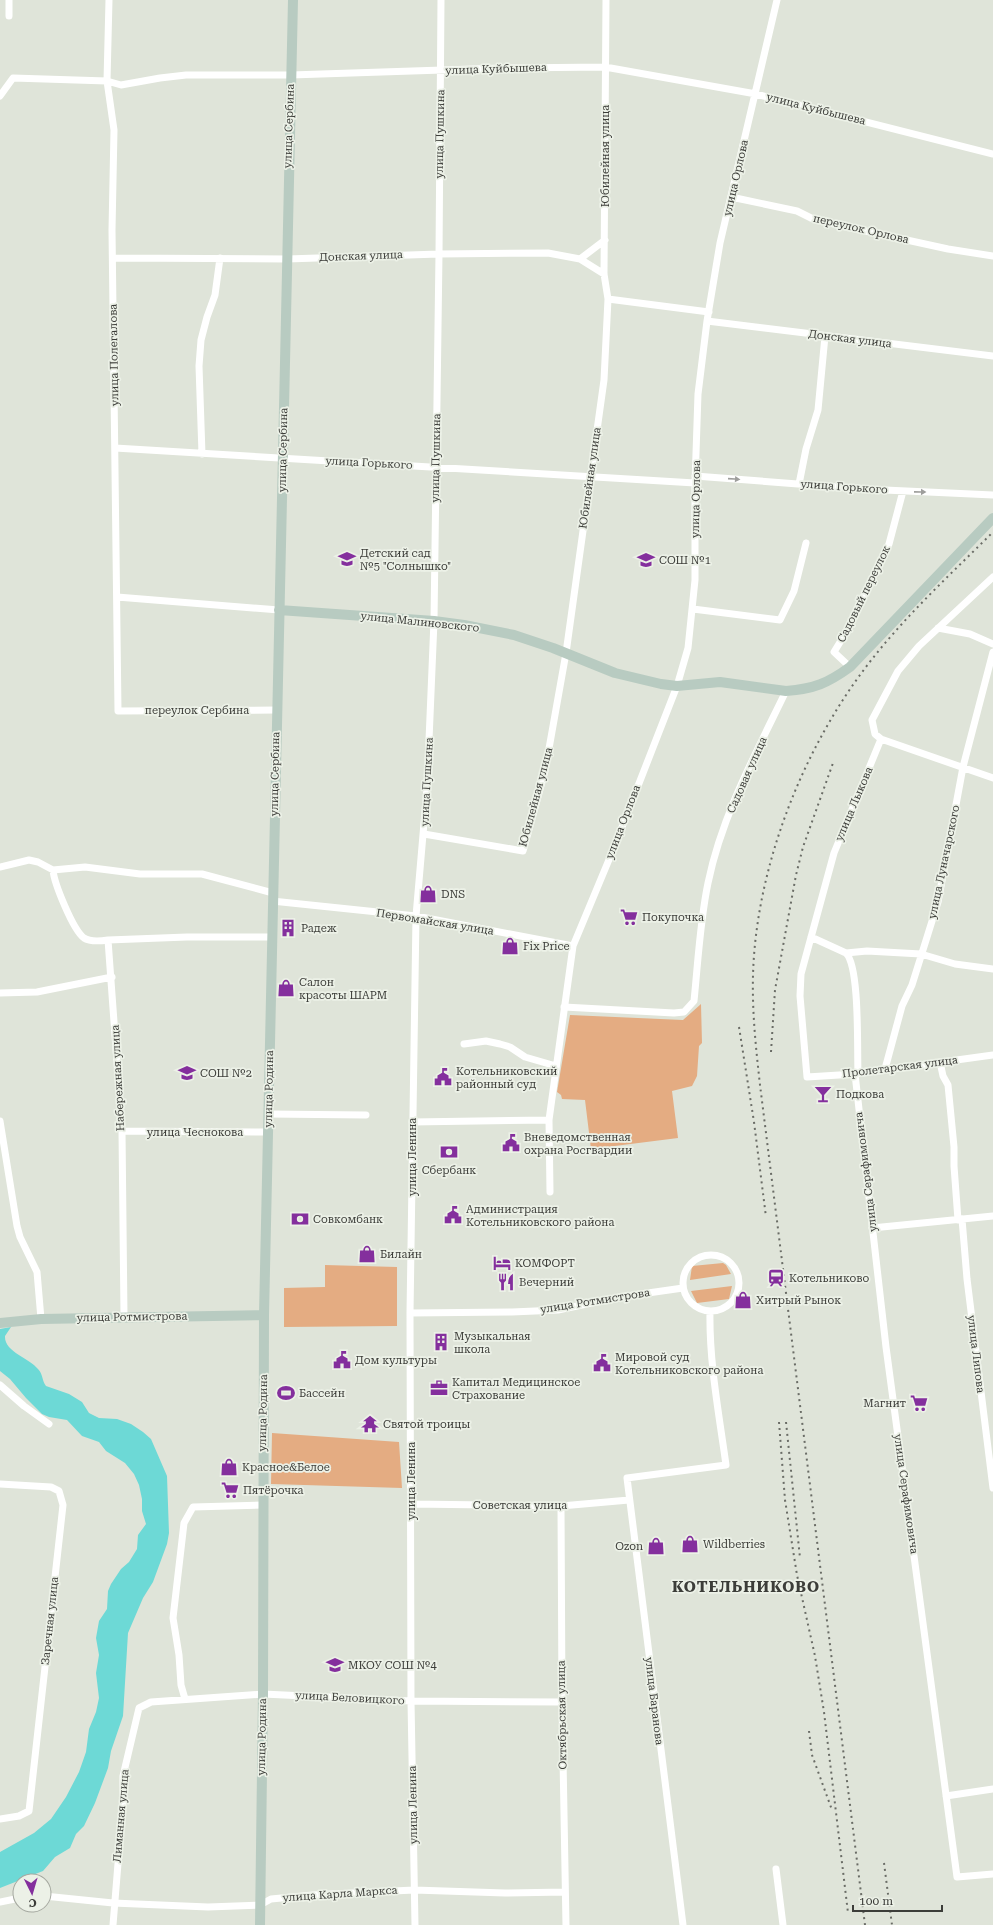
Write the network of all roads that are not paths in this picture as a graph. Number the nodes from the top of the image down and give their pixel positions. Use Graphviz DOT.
graph roads {
  1 [pos="9,0"];
  2 [pos="109,0"];
  3 [pos="292,0"];
  4 [pos="440,0"];
  5 [pos="606,0"];
  6 [pos="777,0"];
  7 [pos="9,16"];
  8 [pos="605,67"];
  9 [pos="441,71"];
  10 [pos="291,75"];
  11 [pos="107,81"];
  12 [pos="756,94"];
  13 [pos="0,96"];
  14 [pos="993,154"];
  15 [pos="731,197"];
  16 [pos="605,240"];
  17 [pos="439,254"];
  18 [pos="993,256"];
  19 [pos="113,258"];
  20 [pos="220,258"];
  21 [pos="286,259"];
  22 [pos="580,259"];
  23 [pos="604,274"];
  24 [pos="608,299"];
  25 [pos="709,312"];
  26 [pos="708,321"];
  27 [pos="825,336"];
  28 [pos="993,356"];
  29 [pos="115,448"];
  30 [pos="202,454"];
  31 [pos="283,459"];
  32 [pos="436,466"];
  33 [pos="590,476"];
  34 [pos="695,480"];
  35 [pos="799,484"];
  36 [pos="903,491"];
  37 [pos="993,495"];
  38 [pos="993,518"];
  39 [pos="806,543"];
  40 [pos="993,577"];
  41 [pos="117,597"];
  42 [pos="693,609"];
  43 [pos="279,610"];
  44 [pos="434,621"];
  45 [pos="938,628"];
  46 [pos="993,644"];
  47 [pos="993,652"];
  48 [pos="566,654"];
  49 [pos="850,667"];
  50 [pos="677,686"];
  51 [pos="786,691"];
  52 [pos="276,710"];
  53 [pos="118,711"];
  54 [pos="882,739"];
  55 [pos="963,767"];
  56 [pos="993,778"];
  57 [pos="424,834"];
  58 [pos="0,867"];
  59 [pos="53,870"];
  60 [pos="272,897"];
  61 [pos="416,916"];
  62 [pos="271,937"];
  63 [pos="810,937"];
  64 [pos="108,940"];
  65 [pos="573,946"];
  66 [pos="846,953"];
  67 [pos="921,954"];
  68 [pos="993,969"];
  69 [pos="112,977"];
  70 [pos="0,993"];
  71 [pos="564,1007"];
  72 [pos="464,1044"];
  73 [pos="993,1055"];
  74 [pos="940,1062"];
  75 [pos="556,1066"];
  76 [pos="885,1069"];
  77 [pos="856,1073"];
  78 [pos="807,1077"];
  79 [pos="268,1114"];
  80 [pos="366,1115"];
  81 [pos="549,1120"];
  82 [pos="0,1121"];
  83 [pos="412,1122"];
  84 [pos="122,1131"];
  85 [pos="268,1132"];
  86 [pos="550,1192"];
  87 [pos="993,1216"];
  88 [pos="960,1219"];
  89 [pos="872,1228"];
  90 [pos="684,1288"];
  91 [pos="710,1310"];
  92 [pos="410,1313"];
  93 [pos="264,1315"];
  94 [pos="124,1316"];
  95 [pos="41,1319"];
  96 [pos="0,1323"];
  97 [pos="0,1385"];
  98 [pos="49,1424"];
  99 [pos="0,1484"];
  100 [pos="993,1488"];
  101 [pos="629,1500"];
  102 [pos="412,1504"];
  103 [pos="262,1505"];
  104 [pos="561,1506"];
  105 [pos="263,1694"];
  106 [pos="185,1699"];
  107 [pos="411,1701"];
  108 [pos="562,1702"];
  109 [pos="139,1708"];
  110 [pos="993,1789"];
  111 [pos="946,1796"];
  112 [pos="0,1819"];
  113 [pos="776,1869"];
  114 [pos="993,1874"];
  115 [pos="414,1890"];
  116 [pos="565,1892"];
  117 [pos="52,1897"];
  118 [pos="12,1900"];
  119 [pos="0,1902"];
  120 [pos="113,1903"];
  121 [pos="260,1905"];
  122 [pos="113,1925"];
  123 [pos="260,1925"];
  124 [pos="414,1925"];
  125 [pos="566,1925"];
  126 [pos="683,1925"];
  127 [pos="783,1925"];
  1 -- 7 [label="street"];
  2 -- 11 [label="street, улица Полегалова"];
  3 -- 10 [label="street, улица Сербина"];
  4 -- 9 [label="street, улица Пушкина"];
  5 -- 8 [label="street, Юбилейная улица"];
  6 -- 12 [label="street, улица Орлова"];
  8 -- 9 [label="street, улица Куйбышева"];
  8 -- 12 [label="street, улица Куйбышева"];
  8 -- 16 [label="street, Юбилейная улица"];
  9 -- 10 [label="street, улица Куйбышева"];
  9 -- 17 [label="street, улица Пушкина"];
  10 -- 11 [label="street, улица Куйбышева"];
  10 -- 21 [label="street, улица Сербина"];
  11 -- 13 [label="street, улица Куйбышева"];
  11 -- 19 [label="street, улица Полегалова"];
  12 -- 14 [label="street, улица Куйбышева"];
  12 -- 15 [label="street, улица Орлова"];
  15 -- 18 [label="street, переулок Орлова"];
  15 -- 25 [label="street, улица Орлова"];
  16 -- 22 [label="street"];
  16 -- 23 [label="street, Юбилейная улица"];
  17 -- 21 [label="street, Донская улица"];
  17 -- 22 [label="street, Донская улица"];
  17 -- 32 [label="street, улица Пушкина"];
  19 -- 20 [label="street, Донская улица"];
  19 -- 29 [label="street, улица Полегалова"];
  20 -- 21 [label="street, Донская улица"];
  20 -- 30 [label="street"];
  21 -- 31 [label="street, улица Сербина"];
  22 -- 23 [label="street, Донская улица"];
  23 -- 24 [label="street, Юбилейная улица"];
  24 -- 25 [label="street"];
  24 -- 33 [label="street, Юбилейная улица"];
  25 -- 26 [label="street, улица Орлова"];
  26 -- 27 [label="street, Донская улица"];
  26 -- 34 [label="street, улица Орлова"];
  27 -- 28 [label="street, Донская улица"];
  27 -- 35 [label="street"];
  29 -- 30 [label="street, улица Горького"];
  29 -- 41 [label="street, улица Полегалова"];
  30 -- 31 [label="street, улица Горького"];
  31 -- 32 [label="street, улица Горького"];
  31 -- 43 [label="street, улица Сербина"];
  32 -- 33 [label="street, улица Горького"];
  32 -- 44 [label="street, улица Пушкина"];
  33 -- 34 [label="street, улица Горького"];
  33 -- 48 [label="street, Юбилейная улица"];
  34 -- 35 [label="street, улица Горького, one-way"];
  34 -- 42 [label="street, улица Орлова"];
  35 -- 36 [label="street, улица Горького"];
  36 -- 37 [label="street, улица Горького, one-way"];
  36 -- 49 [label="street, Садовый переулок"];
  38 -- 49 [label="street"];
  39 -- 42 [label="street"];
  40 -- 45 [label="street"];
  41 -- 43 [label="street, улица Малиновского"];
  41 -- 53 [label="street, улица Полегалова"];
  42 -- 50 [label="street, улица Орлова"];
  43 -- 44 [label="street, улица Малиновского"];
  43 -- 52 [label="street, улица Сербина"];
  44 -- 48 [label="street, улица Малиновского"];
  44 -- 57 [label="street, улица Пушкина"];
  45 -- 46 [label="street"];
  45 -- 54 [label="street"];
  47 -- 55 [label="street, улица Луначарского"];
  48 -- 50 [label="street, улица Малиновского"];
  48 -- 57 [label="street, Юбилейная улица"];
  49 -- 51 [label="street"];
  50 -- 51 [label="street, улица Малиновского"];
  50 -- 65 [label="street, улица Орлова"];
  51 -- 71 [label="street, Садовая улица"];
  52 -- 53 [label="street, переулок Сербина"];
  52 -- 60 [label="street, улица Сербина"];
  54 -- 55 [label="street"];
  54 -- 63 [label="street, улица Лыкова"];
  55 -- 56 [label="street"];
  55 -- 67 [label="street, улица Луначарского"];
  57 -- 61 [label="street, улица Пушкина"];
  58 -- 59 [label="street"];
  59 -- 60 [label="street, Первомайская улица"];
  59 -- 64 [label="street"];
  60 -- 61 [label="street, Первомайская улица"];
  60 -- 62 [label="street, улица Родина"];
  61 -- 65 [label="street, Первомайская улица"];
  61 -- 83 [label="street, улица Ленина"];
  62 -- 64 [label="street"];
  62 -- 79 [label="street, улица Родина"];
  63 -- 66 [label="street"];
  63 -- 78 [label="street, улица Лыкова"];
  64 -- 69 [label="street, Набережная улица"];
  65 -- 71 [label="street, улица Орлова"];
  66 -- 67 [label="street"];
  66 -- 77 [label="street, улица Серафимовича"];
  67 -- 68 [label="street"];
  67 -- 76 [label="street, улица Луначарского"];
  69 -- 70 [label="street"];
  69 -- 84 [label="street, Набережная улица"];
  71 -- 75 [label="street"];
  72 -- 75 [label="street"];
  73 -- 74 [label="street, Пролетарская улица"];
  74 -- 76 [label="street, Пролетарская улица"];
  74 -- 88 [label="street, улица Липова"];
  75 -- 81 [label="street"];
  76 -- 77 [label="street, Пролетарская улица"];
  77 -- 78 [label="street, Пролетарская улица"];
  77 -- 89 [label="street, улица Серафимовича"];
  79 -- 80 [label="street"];
  79 -- 85 [label="street, улица Родина"];
  81 -- 83 [label="street"];
  81 -- 86 [label="street"];
  82 -- 95 [label="street"];
  83 -- 92 [label="street, улица Ленина"];
  84 -- 85 [label="street, улица Чеснокова"];
  84 -- 94 [label="street, Набережная улица"];
  85 -- 93 [label="street, улица Родина"];
  87 -- 88 [label="street"];
  88 -- 89 [label="street"];
  88 -- 100 [label="street, улица Липова"];
  89 -- 111 [label="street, улица Серафимовича"];
  90 -- 91 [label="street"];
  90 -- 91 [label="street"];
  90 -- 92 [label="street, улица Ротмистрова"];
  91 -- 101 [label="street, улица Баранова"];
  92 -- 102 [label="street, улица Ленина"];
  93 -- 94 [label="street, улица Ротмистрова"];
  93 -- 103 [label="street, улица Родина"];
  94 -- 95 [label="street, улица Ротмистрова"];
  95 -- 96 [label="street, улица Ротмистрова"];
  97 -- 98 [label="street"];
  99 -- 112 [label="street, Заречная улица"];
  101 -- 104 [label="street, Советская улица"];
  101 -- 126 [label="street, улица Баранова"];
  102 -- 104 [label="street, Советская улица"];
  102 -- 107 [label="street, улица Ленина"];
  103 -- 105 [label="street, улица Родина"];
  103 -- 106 [label="street"];
  104 -- 108 [label="street, Октябрьская улица"];
  105 -- 106 [label="street, улица Беловицкого"];
  105 -- 107 [label="street, улица Беловицкого"];
  105 -- 121 [label="street, улица Родина"];
  106 -- 109 [label="street, улица Беловицкого"];
  107 -- 108 [label="street, улица Беловицкого"];
  107 -- 115 [label="street, улица Ленина"];
  108 -- 116 [label="street, Октябрьская улица"];
  109 -- 120 [label="street, Лиманная улица"];
  110 -- 111 [label="street"];
  111 -- 114 [label="street, улица Серафимовича"];
  113 -- 127 [label="street"];
  115 -- 116 [label="street, улица Карла Маркса"];
  115 -- 121 [label="street, улица Карла Маркса"];
  115 -- 124 [label="street, улица Ленина"];
  116 -- 125 [label="street, Октябрьская улица"];
  117 -- 120 [label="street, улица Карла Маркса"];
  118 -- 119 [label="street"];
  120 -- 121 [label="street, улица Карла Маркса"];
  120 -- 122 [label="street, Лиманная улица"];
  121 -- 123 [label="street, улица Родина"];
}
